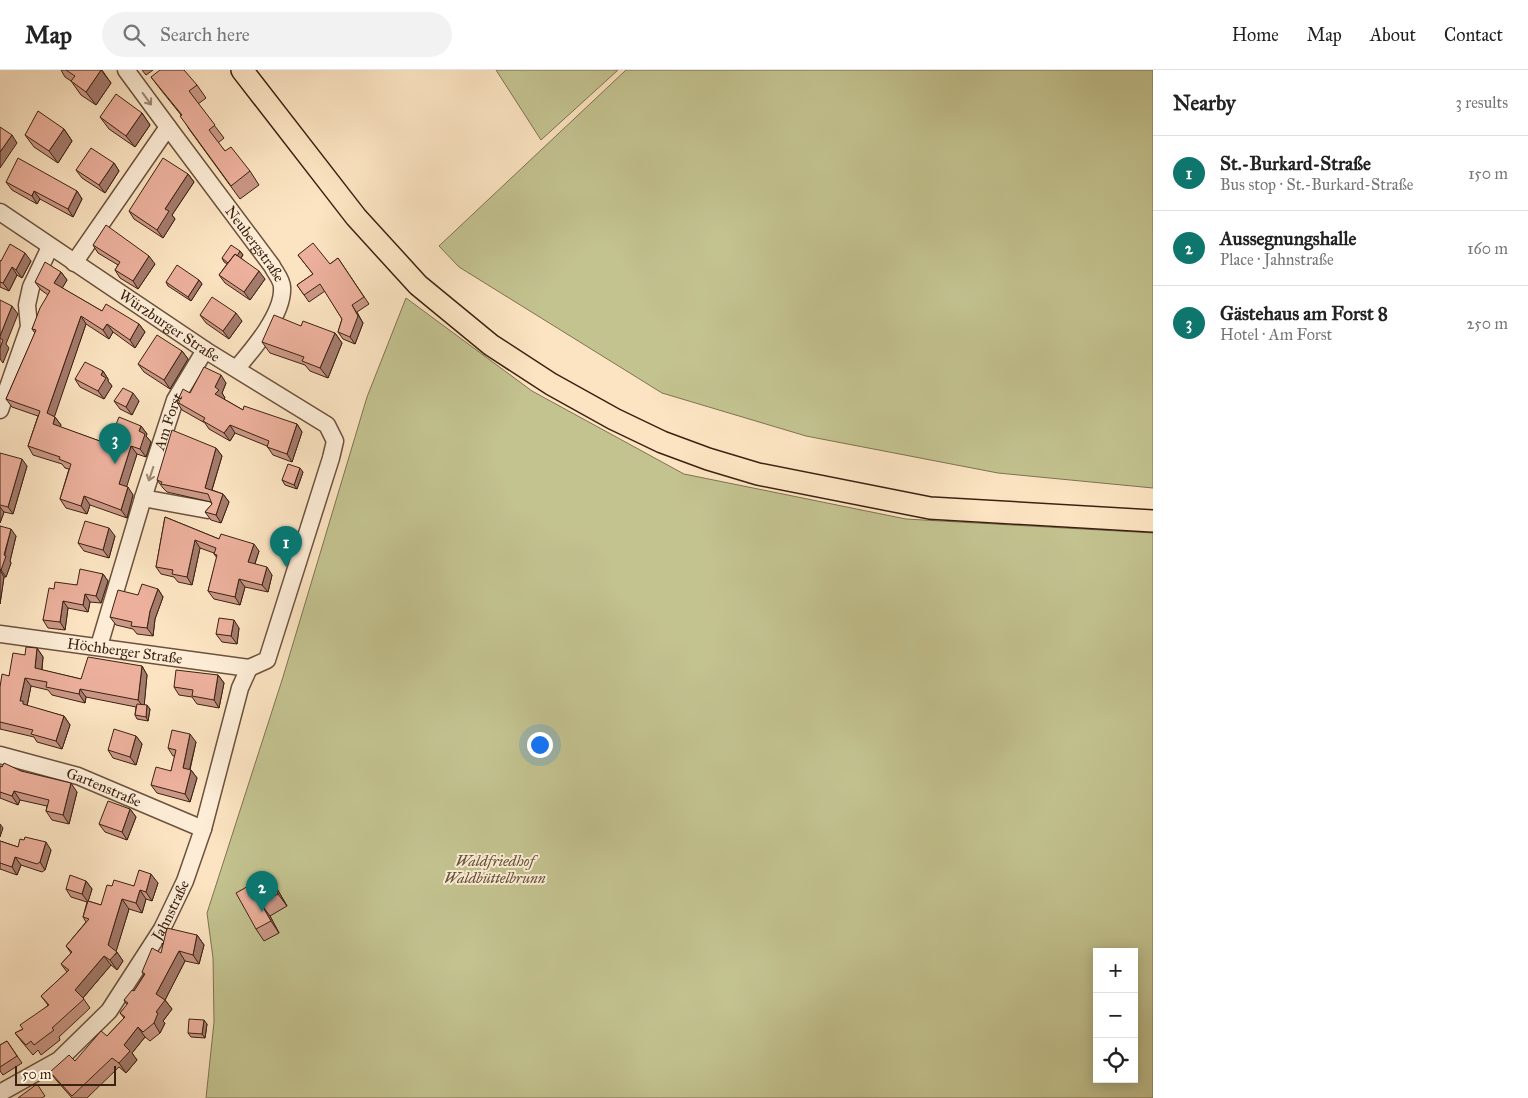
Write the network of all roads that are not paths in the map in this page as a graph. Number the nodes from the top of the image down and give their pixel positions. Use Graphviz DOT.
graph roads {
  1 [pos="126,70"];
  2 [pos="242,70"];
  3 [pos="168,127"];
  4 [pos="0,212"];
  5 [pos="50,247"];
  6 [pos="74,263"];
  7 [pos="205,350"];
  8 [pos="237,368"];
  9 [pos="0,410"];
  10 [pos="143,498"];
  11 [pos="208,510"];
  12 [pos="1153,521"];
  13 [pos="0,634"];
  14 [pos="99,646"];
  15 [pos="249,668"];
  16 [pos="0,755"];
  17 [pos="203,828"];
  18 [pos="0,1093"];
  1 -- 3 [label="street, Neubergstraße, one-way"];
  2 -- 12 [label="main road"];
  3 -- 6 [label="street"];
  3 -- 8 [label="street, Neubergstraße"];
  4 -- 5 [label="street, Würzburger Straße"];
  5 -- 6 [label="street, Würzburger Straße"];
  5 -- 9 [label="street"];
  6 -- 7 [label="street, Würzburger Straße"];
  7 -- 8 [label="street, Würzburger Straße"];
  7 -- 10 [label="street, Am Forst, one-way"];
  8 -- 15 [label="street, Würzburger Straße"];
  10 -- 11 [label="street"];
  10 -- 14 [label="street, Am Forst"];
  13 -- 14 [label="street, Höchberger Straße"];
  14 -- 15 [label="street, Höchberger Straße"];
  15 -- 17 [label="street, Jahnstraße"];
  16 -- 17 [label="street, Gartenstraße"];
  17 -- 18 [label="street, Jahnstraße"];
}
